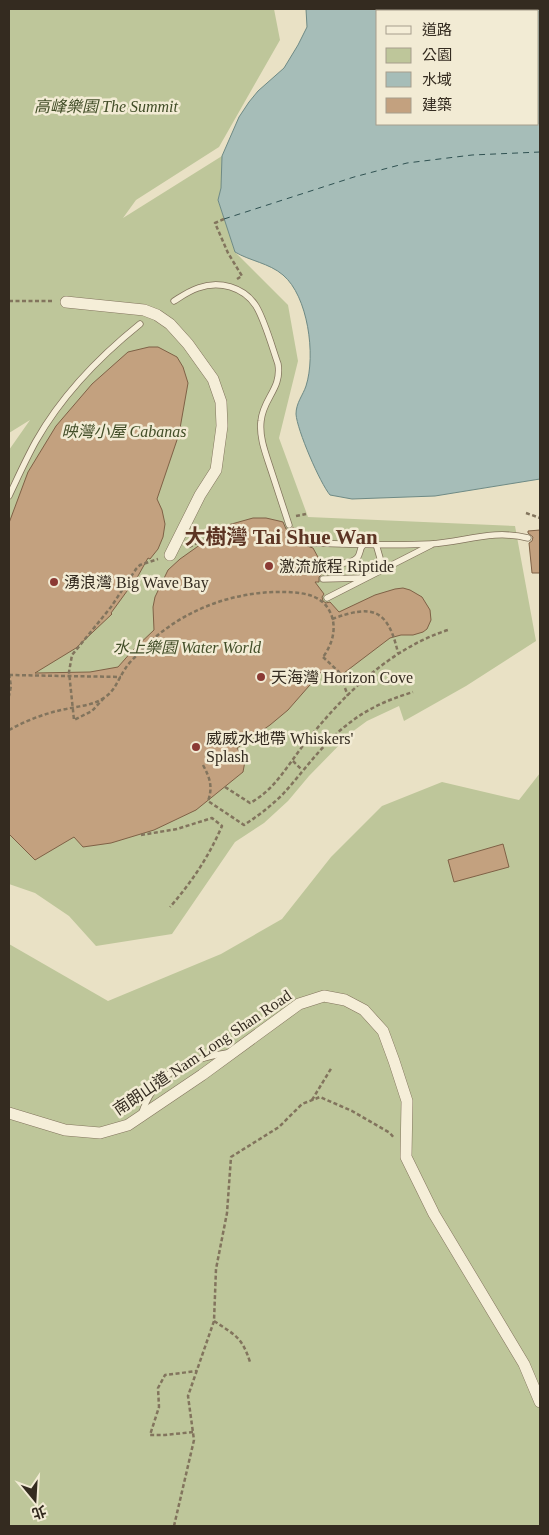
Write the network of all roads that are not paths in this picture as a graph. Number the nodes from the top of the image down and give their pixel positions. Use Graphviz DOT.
graph roads {
  1 [pos="174,301"];
  2 [pos="66,302"];
  3 [pos="140,324"];
  4 [pos="9,496"];
  5 [pos="289,525"];
  6 [pos="528,538"];
  7 [pos="310,543"];
  8 [pos="364,544"];
  9 [pos="376,544"];
  10 [pos="432,544"];
  11 [pos="170,555"];
  12 [pos="320,563"];
  13 [pos="378,571"];
  14 [pos="364,578"];
  15 [pos="323,579"];
  16 [pos="327,598"];
  17 [pos="233,1052"];
  18 [pos="9,1113"];
  19 [pos="140,1117"];
  20 [pos="540,1402"];
  1 -- 5 [label="lane"];
  2 -- 11 [label="street"];
  3 -- 4 [label="lane"];
  6 -- 10 [label="lane"];
  7 -- 8 [label="lane"];
  8 -- 9 [label="lane"];
  8 -- 12 [label="lane"];
  9 -- 10 [label="lane"];
  9 -- 13 [label="lane"];
  10 -- 13 [label="lane"];
  13 -- 14 [label="lane"];
  14 -- 15 [label="lane"];
  14 -- 16 [label="lane"];
  17 -- 19 [label="street, 南朗山道 Nam Long Shan Road"];
  17 -- 19 [label="lane"];
  17 -- 20 [label="street, 南朗山道 Nam Long Shan Road"];
  18 -- 19 [label="street, 南朗山道 Nam Long Shan Road"];
}
